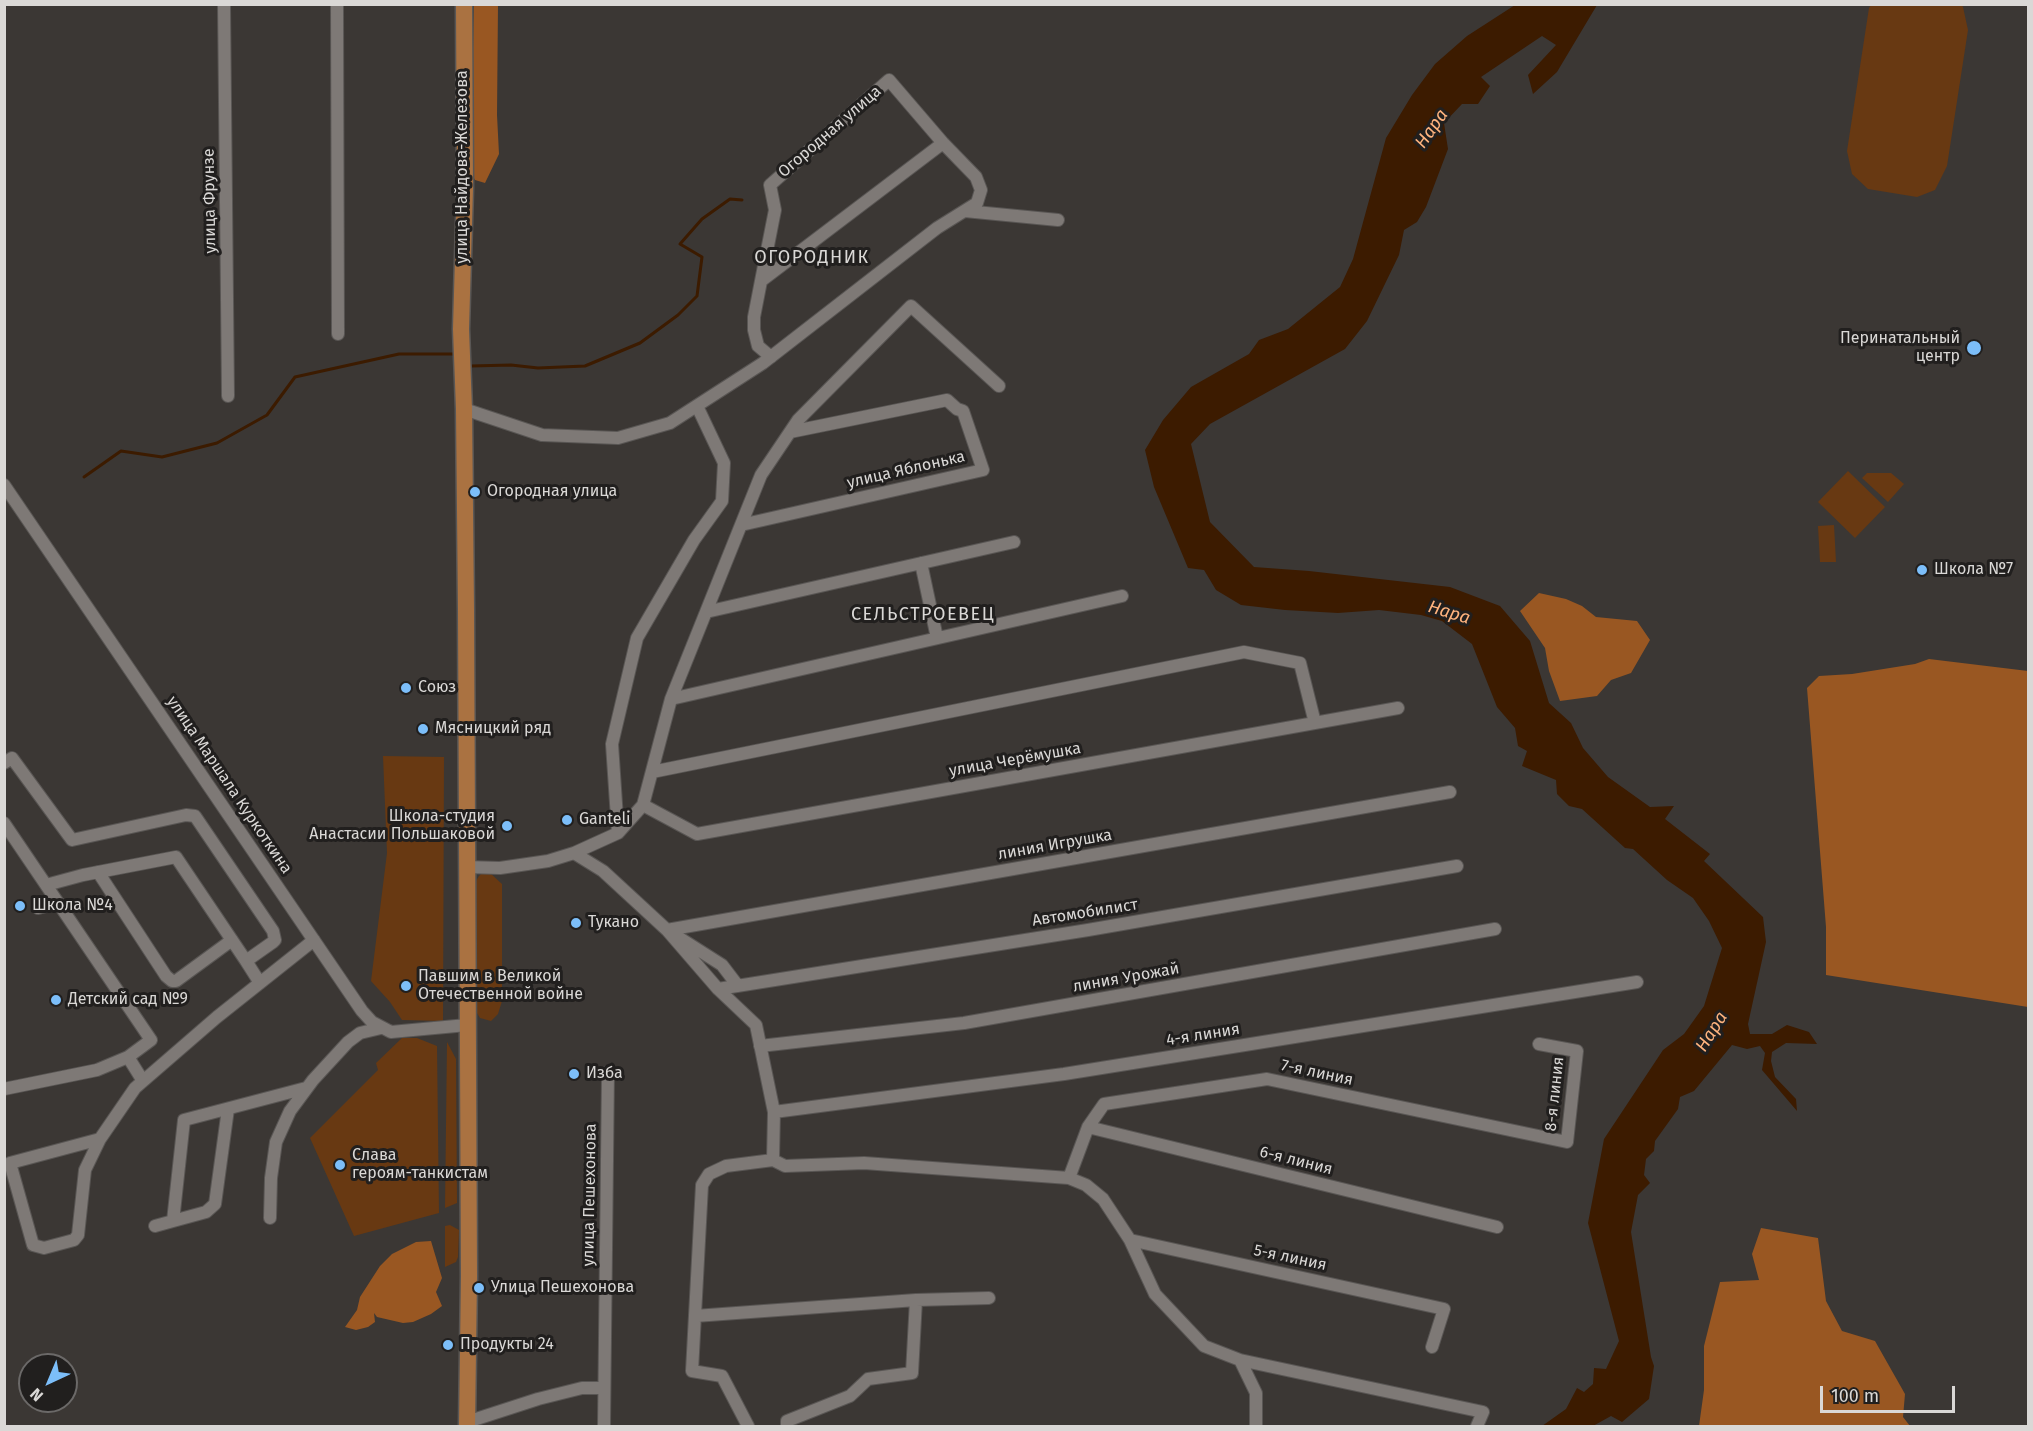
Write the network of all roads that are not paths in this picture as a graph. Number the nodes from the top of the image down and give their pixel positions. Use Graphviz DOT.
graph roads {
  1 [pos="224,4"];
  2 [pos="337,4"];
  3 [pos="464,4"];
  4 [pos="943,143"];
  5 [pos="965,211"];
  6 [pos="1058,220"];
  7 [pos="761,281"];
  8 [pos="338,334"];
  9 [pos="771,357"];
  10 [pos="999,386"];
  11 [pos="228,396"];
  12 [pos="697,406"];
  13 [pos="464,410"];
  14 [pos="790,432"];
  15 [pos="4,485"];
  16 [pos="741,525"];
  17 [pos="1014,542"];
  18 [pos="921,563"];
  19 [pos="1122,596"];
  20 [pos="706,612"];
  21 [pos="937,638"];
  22 [pos="671,699"];
  23 [pos="1398,708"];
  24 [pos="1315,723"];
  25 [pos="4,763"];
  26 [pos="652,772"];
  27 [pos="1450,792"];
  28 [pos="643,805"];
  29 [pos="4,823"];
  30 [pos="618,833"];
  31 [pos="574,853"];
  32 [pos="1457,866"];
  33 [pos="466,867"];
  34 [pos="98,872"];
  35 [pos="46,885"];
  36 [pos="58,903"];
  37 [pos="38,908"];
  38 [pos="1496,928"];
  39 [pos="667,930"];
  40 [pos="232,940"];
  41 [pos="314,940"];
  42 [pos="246,961"];
  43 [pos="261,982"];
  44 [pos="1637,982"];
  45 [pos="738,986"];
  46 [pos="718,989"];
  47 [pos="467,1025"];
  48 [pos="381,1028"];
  49 [pos="1539,1044"];
  50 [pos="760,1046"];
  51 [pos="128,1057"];
  52 [pos="608,1072"];
  53 [pos="143,1081"];
  54 [pos="306,1088"];
  55 [pos="4,1089"];
  56 [pos="228,1109"];
  57 [pos="774,1112"];
  58 [pos="1088,1127"];
  59 [pos="100,1139"];
  60 [pos="1567,1142"];
  61 [pos="773,1160"];
  62 [pos="1070,1178"];
  63 [pos="270,1218"];
  64 [pos="173,1221"];
  65 [pos="155,1226"];
  66 [pos="1497,1227"];
  67 [pos="1130,1240"];
  68 [pos="989,1298"];
  69 [pos="916,1300"];
  70 [pos="695,1316"];
  71 [pos="1432,1347"];
  72 [pos="1240,1360"];
  73 [pos="604,1389"];
  74 [pos="467,1424"];
  75 [pos="604,1426"];
  76 [pos="748,1426"];
  77 [pos="787,1426"];
  78 [pos="1256,1426"];
  79 [pos="1477,1426"];
  1 -- 11 [label="street, улица Фрунзе"];
  2 -- 8 [label="street"];
  3 -- 13 [label="main road, улица Найдова-Железова"];
  4 -- 5 [label="street, Огородная улица"];
  4 -- 7 [label="street"];
  4 -- 7 [label="street, Огородная улица"];
  5 -- 6 [label="street"];
  5 -- 9 [label="street, Огородная улица"];
  7 -- 9 [label="street"];
  9 -- 12 [label="street, Огородная улица"];
  10 -- 14 [label="street"];
  12 -- 13 [label="street, Огородная улица"];
  12 -- 30 [label="street"];
  13 -- 33 [label="main road"];
  14 -- 16 [label="street"];
  14 -- 16 [label="street, улица Яблонька"];
  15 -- 41 [label="street, улица Маршала Куркоткина"];
  16 -- 20 [label="street"];
  17 -- 18 [label="street"];
  18 -- 20 [label="street"];
  18 -- 21 [label="street"];
  19 -- 21 [label="street"];
  20 -- 22 [label="street"];
  21 -- 22 [label="street"];
  22 -- 26 [label="street"];
  23 -- 24 [label="street, улица Черёмушка"];
  24 -- 26 [label="street"];
  24 -- 28 [label="street, улица Черёмушка"];
  25 -- 42 [label="street"];
  26 -- 28 [label="street"];
  27 -- 39 [label="street, линия Игрушка"];
  28 -- 30 [label="street"];
  29 -- 35 [label="street"];
  30 -- 31 [label="street"];
  31 -- 33 [label="street"];
  31 -- 39 [label="street"];
  32 -- 45 [label="street, Автомобилист"];
  33 -- 47 [label="main road"];
  34 -- 35 [label="street"];
  34 -- 40 [label="street"];
  34 -- 40 [label="street"];
  35 -- 36 [label="street"];
  36 -- 37 [label="street"];
  36 -- 51 [label="street"];
  38 -- 50 [label="street, линия Урожай"];
  39 -- 45 [label="street"];
  39 -- 46 [label="street"];
  40 -- 42 [label="street"];
  41 -- 43 [label="street"];
  41 -- 48 [label="street, улица Маршала Куркоткина"];
  42 -- 43 [label="street"];
  43 -- 53 [label="street"];
  44 -- 57 [label="street, 4-я линия"];
  45 -- 46 [label="street, Автомобилист"];
  46 -- 50 [label="street"];
  47 -- 48 [label="street"];
  47 -- 74 [label="main road"];
  48 -- 54 [label="street"];
  49 -- 60 [label="street, 8-я линия"];
  50 -- 57 [label="street"];
  51 -- 53 [label="street"];
  51 -- 55 [label="street"];
  52 -- 73 [label="street, улица Пешехонова"];
  53 -- 59 [label="street"];
  54 -- 56 [label="street"];
  54 -- 63 [label="street"];
  56 -- 64 [label="street"];
  56 -- 64 [label="street"];
  57 -- 61 [label="street"];
  58 -- 60 [label="street, 7-я линия"];
  58 -- 62 [label="street, 7-я линия"];
  58 -- 66 [label="street, 6-я линия"];
  59 -- 59 [label="street"];
  61 -- 62 [label="street"];
  61 -- 70 [label="street"];
  62 -- 67 [label="street"];
  64 -- 65 [label="street"];
  67 -- 71 [label="street, 5-я линия"];
  67 -- 72 [label="street"];
  68 -- 69 [label="street"];
  69 -- 70 [label="street"];
  69 -- 77 [label="street"];
  70 -- 76 [label="street"];
  72 -- 78 [label="street"];
  72 -- 79 [label="street"];
  73 -- 74 [label="street"];
  73 -- 75 [label="street, улица Пешехонова"];
}
